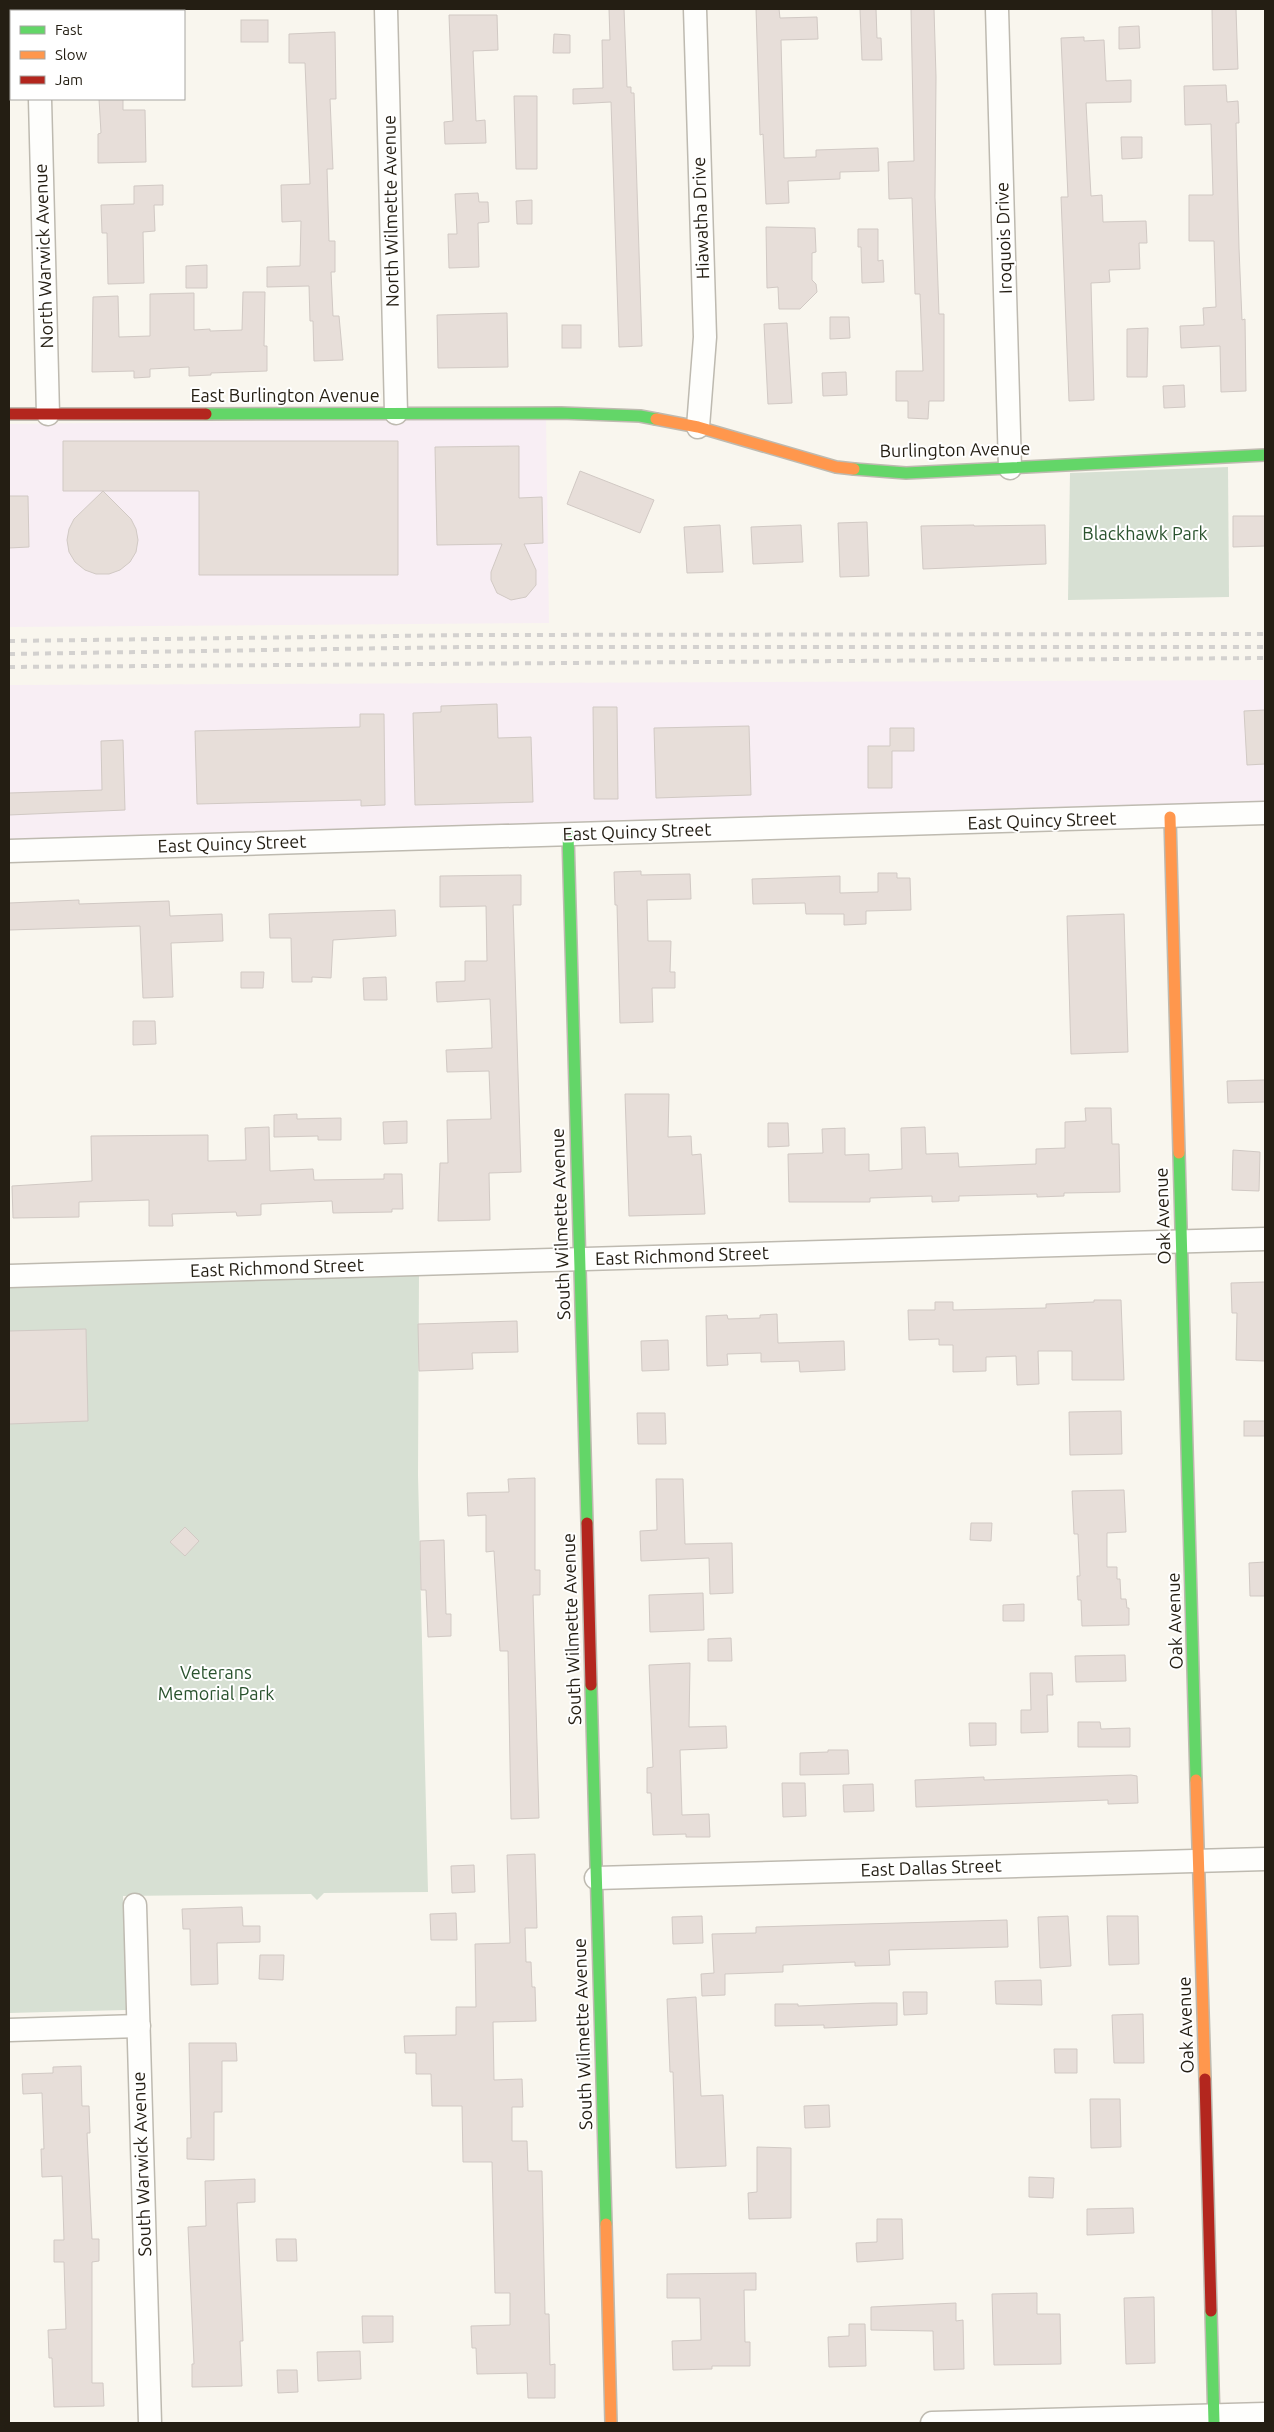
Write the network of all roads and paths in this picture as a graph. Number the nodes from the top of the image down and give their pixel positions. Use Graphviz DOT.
graph roads {
  1 [pos="386,9"];
  2 [pos="695,9"];
  3 [pos="997,9"];
  4 [pos="40,100"];
  5 [pos="396,413"];
  6 [pos="561,413"];
  7 [pos="9,414"];
  8 [pos="48,414"];
  9 [pos="698,427"];
  10 [pos="1265,455"];
  11 [pos="1010,468"];
  12 [pos="1265,813"];
  13 [pos="1170,817"];
  14 [pos="568,834"];
  15 [pos="9,851"];
  16 [pos="1265,1239"];
  17 [pos="1182,1242"];
  18 [pos="579,1259"];
  19 [pos="9,1276"];
  20 [pos="1265,1859"];
  21 [pos="1199,1860"];
  22 [pos="596,1878"];
  23 [pos="135,1905"];
  24 [pos="138,2026"];
  25 [pos="9,2030"];
  26 [pos="1265,2414"];
  27 [pos="1214,2419"];
  28 [pos="150,2423"];
  29 [pos="611,2423"];
  30 [pos="932,2423"];
  1 -- 5 [label="street, North Wilmette Avenue"];
  2 -- 9 [label="street, Hiawatha Drive"];
  3 -- 11 [label="street, Iroquois Drive"];
  4 -- 8 [label="street, North Warwick Avenue"];
  5 -- 6 [label="street, East Burlington Avenue"];
  5 -- 8 [label="street, East Burlington Avenue"];
  6 -- 9 [label="street, Burlington Avenue"];
  7 -- 8 [label="street, East Burlington Avenue"];
  9 -- 11 [label="street, Burlington Avenue"];
  10 -- 11 [label="street, Burlington Avenue"];
  12 -- 13 [label="street, East Quincy Street"];
  13 -- 14 [label="street, East Quincy Street"];
  13 -- 17 [label="street, Oak Avenue"];
  14 -- 15 [label="street, East Quincy Street"];
  14 -- 18 [label="street, South Wilmette Avenue"];
  16 -- 17 [label="street, East Richmond Street"];
  17 -- 18 [label="street, East Richmond Street"];
  17 -- 21 [label="street, Oak Avenue"];
  18 -- 19 [label="street, East Richmond Street"];
  18 -- 22 [label="street, South Wilmette Avenue"];
  20 -- 21 [label="street, East Dallas Street"];
  21 -- 22 [label="street, East Dallas Street"];
  21 -- 27 [label="street, Oak Avenue"];
  22 -- 29 [label="street, South Wilmette Avenue"];
  23 -- 24 [label="street, South Warwick Avenue"];
  24 -- 25 [label="street"];
  24 -- 28 [label="street, South Warwick Avenue"];
  26 -- 27 [label="street"];
  27 -- 30 [label="street"];
}
